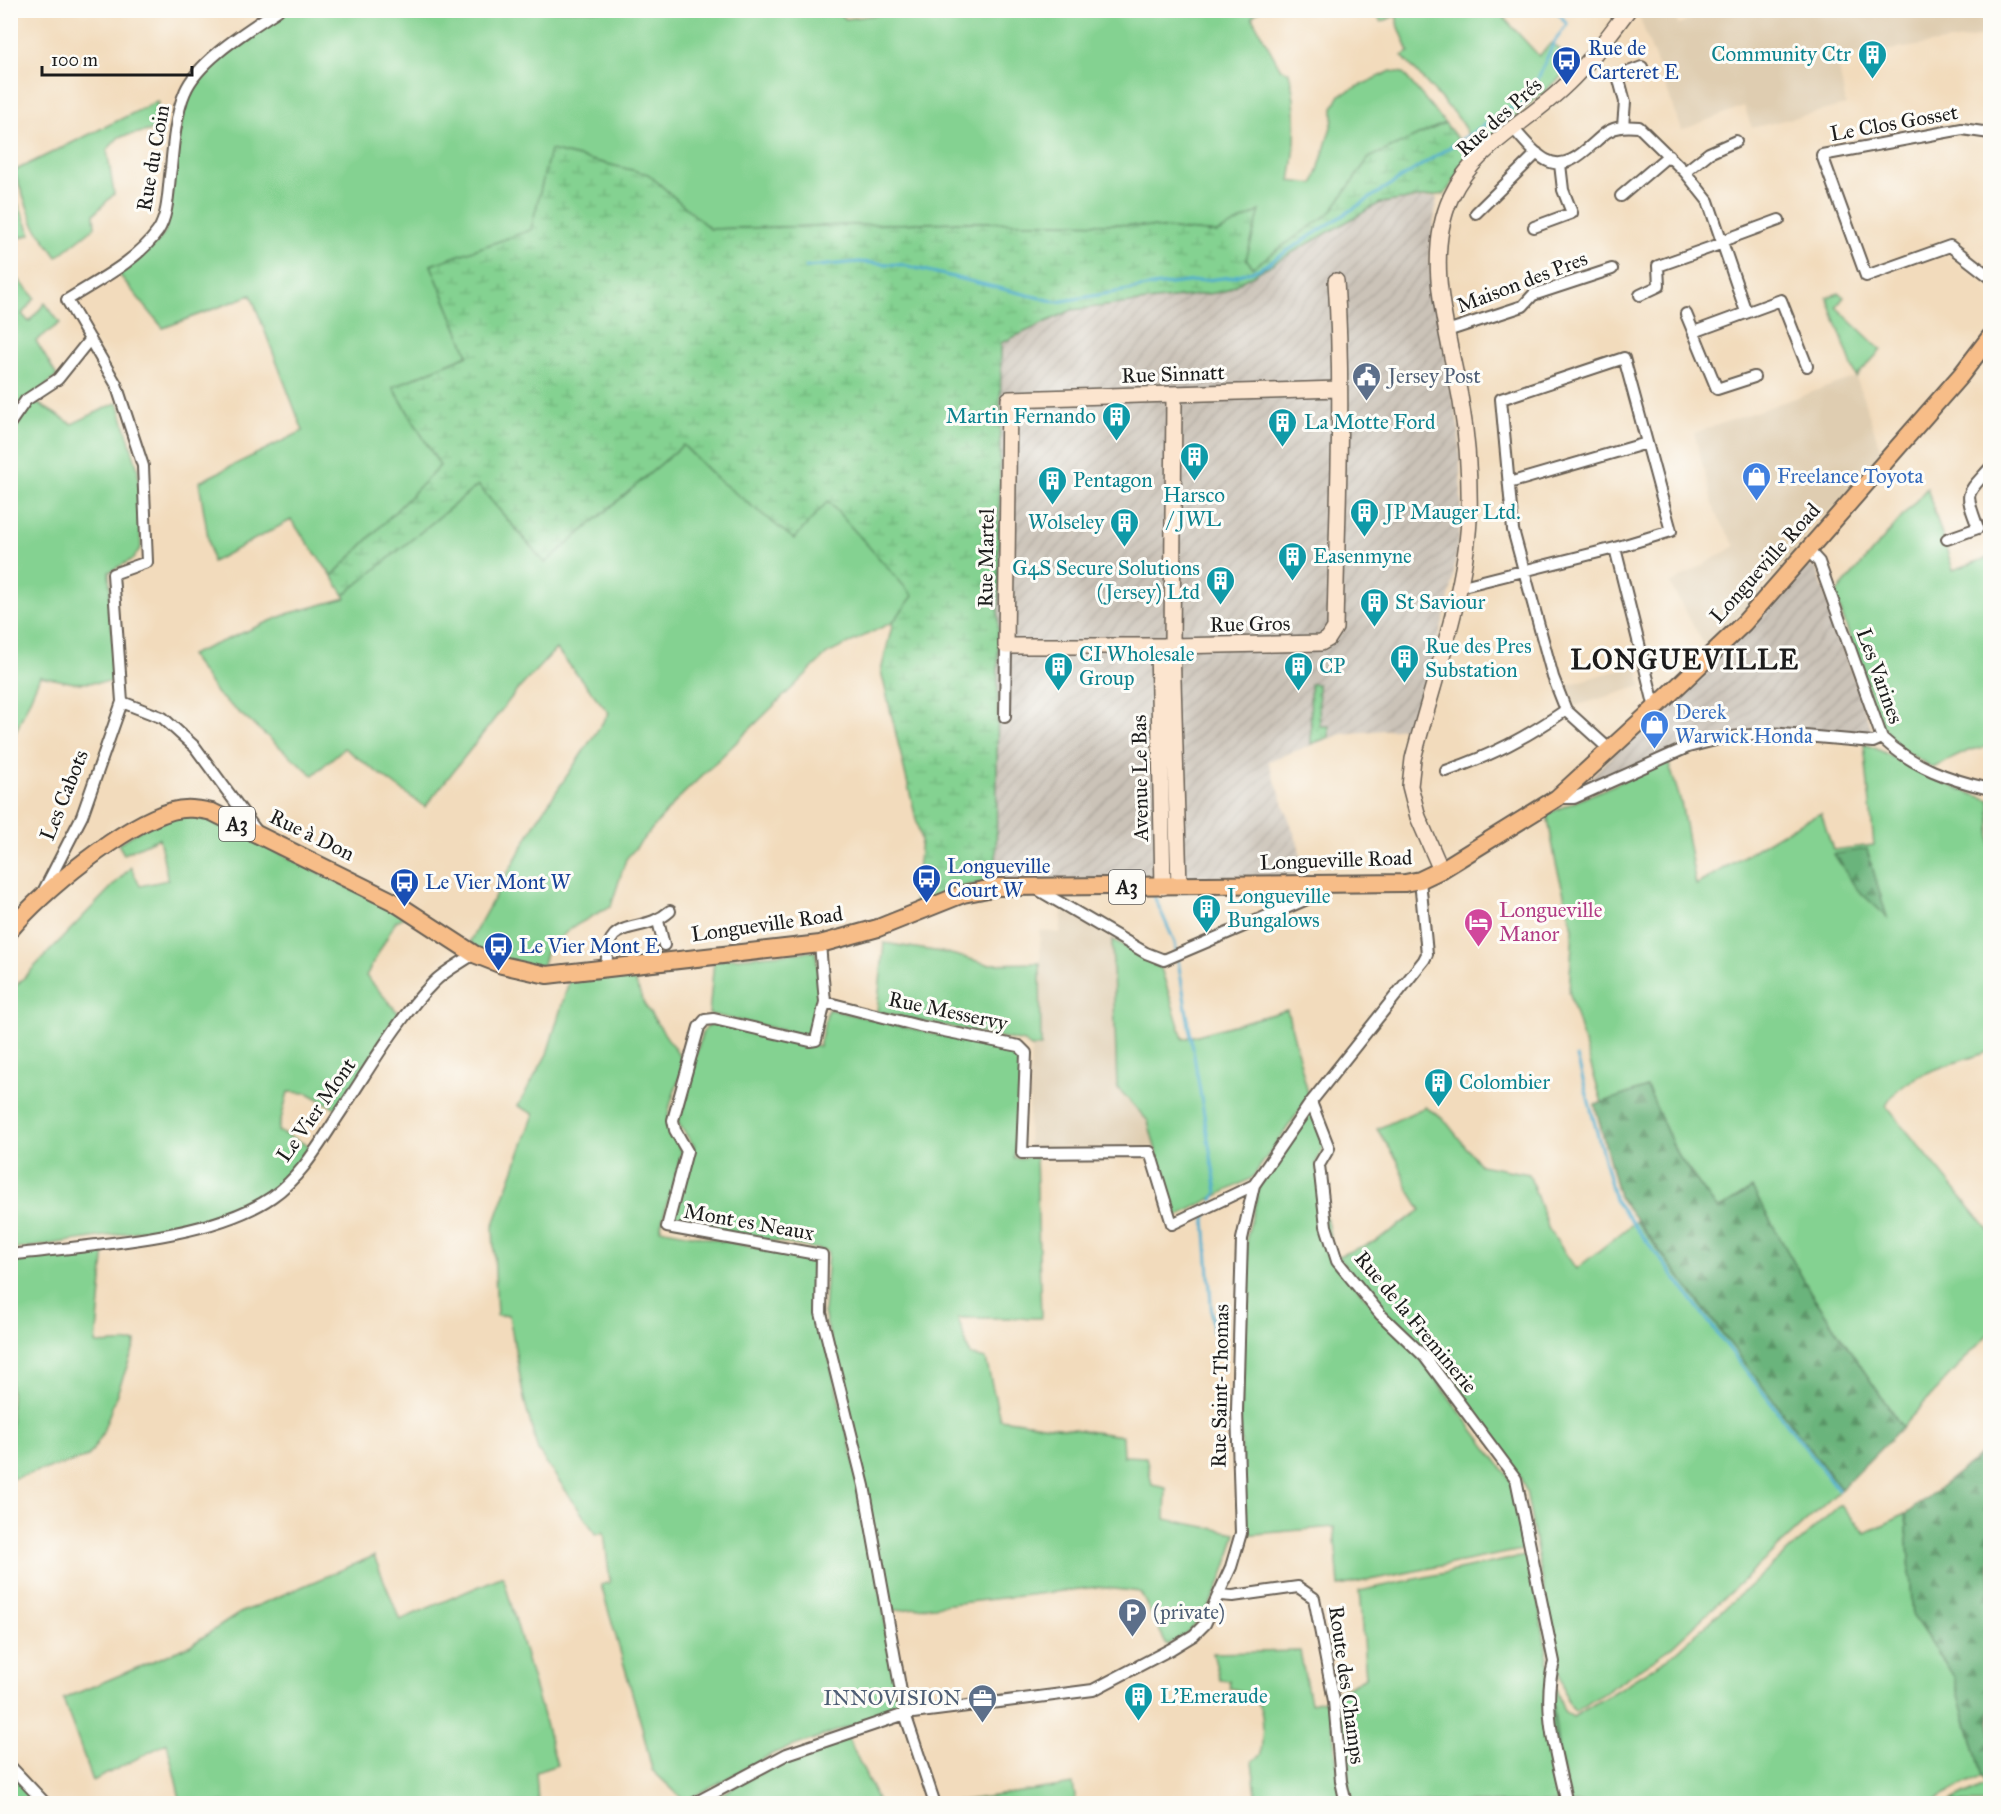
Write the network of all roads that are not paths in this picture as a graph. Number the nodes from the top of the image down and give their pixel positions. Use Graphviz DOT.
graph roads {
  1 [pos="278,10"];
  2 [pos="1628,10"];
  3 [pos="1642,67"];
  4 [pos="1623,126"];
  5 [pos="1512,127"];
  6 [pos="1990,133"];
  7 [pos="1736,141"];
  8 [pos="1537,153"];
  9 [pos="1669,155"];
  10 [pos="1560,164"];
  11 [pos="1685,172"];
  12 [pos="1621,196"];
  13 [pos="1476,213"];
  14 [pos="1779,220"];
  15 [pos="1534,227"];
  16 [pos="1722,242"];
  17 [pos="1612,268"];
  18 [pos="1990,277"];
  19 [pos="1336,281"];
  20 [pos="1640,295"];
  21 [pos="1746,312"];
  22 [pos="1686,314"];
  23 [pos="1447,331"];
  24 [pos="1695,332"];
  25 [pos="1990,337"];
  26 [pos="90,339"];
  27 [pos="1806,366"];
  28 [pos="1754,377"];
  29 [pos="1339,389"];
  30 [pos="1174,396"];
  31 [pos="1009,399"];
  32 [pos="10,423"];
  33 [pos="1647,443"];
  34 [pos="1990,468"];
  35 [pos="1509,483"];
  36 [pos="1947,539"];
  37 [pos="1615,548"];
  38 [pos="1808,550"];
  39 [pos="1523,572"];
  40 [pos="1459,587"];
  41 [pos="1006,646"];
  42 [pos="1165,646"];
  43 [pos="122,702"];
  44 [pos="1655,708"];
  45 [pos="1566,710"];
  46 [pos="1005,717"];
  47 [pos="1882,738"];
  48 [pos="1610,750"];
  49 [pos="1446,771"];
  50 [pos="1990,789"];
  51 [pos="1557,798"];
  52 [pos="260,834"];
  53 [pos="1441,870"];
  54 [pos="1420,880"];
  55 [pos="1329,885"];
  56 [pos="1171,886"];
  57 [pos="1032,887"];
  58 [pos="38,901"];
  59 [pos="670,911"];
  60 [pos="658,921"];
  61 [pos="13,922"];
  62 [pos="820,944"];
  63 [pos="664,945"];
  64 [pos="474,954"];
  65 [pos="607,968"];
  66 [pos="825,1002"];
  67 [pos="1311,1102"];
  68 [pos="1254,1185"];
  69 [pos="10,1255"];
  70 [pos="1220,1595"];
  71 [pos="904,1713"];
  72 [pos="10,1766"];
  73 [pos="46,1803"];
  74 [pos="693,1803"];
  75 [pos="935,1803"];
  76 [pos="1346,1803"];
  77 [pos="1567,1803"];
  1 -- 26 [label="street, Rue du Coin"];
  2 -- 5 [label="street, Rue des Prés"];
  3 -- 4 [label="street"];
  4 -- 9 [label="street"];
  4 -- 10 [label="street"];
  5 -- 8 [label="street"];
  5 -- 23 [label="street, Rue des Prés"];
  6 -- 18 [label="street, Le Clos Gosset"];
  7 -- 11 [label="street"];
  8 -- 10 [label="street"];
  8 -- 13 [label="street"];
  9 -- 11 [label="street"];
  9 -- 12 [label="street"];
  10 -- 15 [label="street"];
  11 -- 16 [label="street"];
  14 -- 16 [label="street"];
  16 -- 20 [label="street"];
  16 -- 21 [label="street"];
  17 -- 23 [label="street, Maison des Pres"];
  19 -- 29 [label="street"];
  21 -- 24 [label="street"];
  21 -- 27 [label="street"];
  22 -- 24 [label="street"];
  23 -- 40 [label="street, Rue des Prés"];
  24 -- 28 [label="street"];
  25 -- 38 [label="main road, Longueville Road / A3"];
  26 -- 32 [label="street"];
  26 -- 43 [label="street"];
  29 -- 30 [label="street, Rue Sinnatt"];
  29 -- 42 [label="street, Rue Gros"];
  30 -- 31 [label="street, Rue Sinnatt"];
  30 -- 42 [label="street, Avenue Le Bas"];
  31 -- 41 [label="street, Rue Martel"];
  33 -- 35 [label="street"];
  33 -- 35 [label="street"];
  33 -- 37 [label="street"];
  34 -- 36 [label="street"];
  35 -- 39 [label="street"];
  37 -- 39 [label="street"];
  37 -- 44 [label="street"];
  38 -- 44 [label="main road, Longueville Road / A3"];
  38 -- 47 [label="street, Les Varines"];
  39 -- 40 [label="street"];
  39 -- 45 [label="street"];
  40 -- 53 [label="street, Rue des Prés"];
  41 -- 42 [label="street, Rue Gros"];
  41 -- 46 [label="street, Rue Martel"];
  42 -- 56 [label="street, Avenue Le Bas"];
  43 -- 52 [label="street"];
  43 -- 58 [label="street, Les Cabots"];
  44 -- 48 [label="main road, Longueville Road / A3"];
  45 -- 48 [label="street"];
  45 -- 49 [label="street"];
  47 -- 50 [label="street, Les Varines"];
  47 -- 51 [label="street"];
  48 -- 51 [label="main road, Longueville Road / A3"];
  51 -- 53 [label="main road, Longueville Road / A3"];
  52 -- 58 [label="main road, Rue à Don / A3"];
  52 -- 64 [label="main road, Rue à Don / A3"];
  53 -- 54 [label="main road, Longueville Road / A3"];
  54 -- 55 [label="main road, Longueville Road / A3"];
  54 -- 67 [label="street, Rue Saint-Thomas"];
  55 -- 56 [label="main road, Longueville Road / A3"];
  55 -- 57 [label="street"];
  56 -- 57 [label="main road, Longueville Road / A3"];
  57 -- 62 [label="main road, Longueville Road / A3"];
  58 -- 61 [label="main road, Rue à Don / A3"];
  59 -- 60 [label="street"];
  60 -- 63 [label="street"];
  60 -- 65 [label="street"];
  62 -- 65 [label="main road, Longueville Road / A3"];
  62 -- 66 [label="street, Mont es Neaux"];
  64 -- 65 [label="main road, Longueville Road / A3"];
  64 -- 69 [label="street, Le Vier Mont"];
  66 -- 68 [label="street, Rue Messervy"];
  66 -- 71 [label="street, Mont es Neaux"];
  67 -- 68 [label="street, Rue Saint-Thomas"];
  67 -- 77 [label="street, Rue de la Freminerie"];
  68 -- 70 [label="street, Rue Saint-Thomas"];
  70 -- 71 [label="street, Rue Saint-Thomas"];
  70 -- 76 [label="street, Route des Champs"];
  71 -- 74 [label="street, Rue Saint-Thomas"];
  71 -- 75 [label="street"];
  72 -- 73 [label="street"];
}
